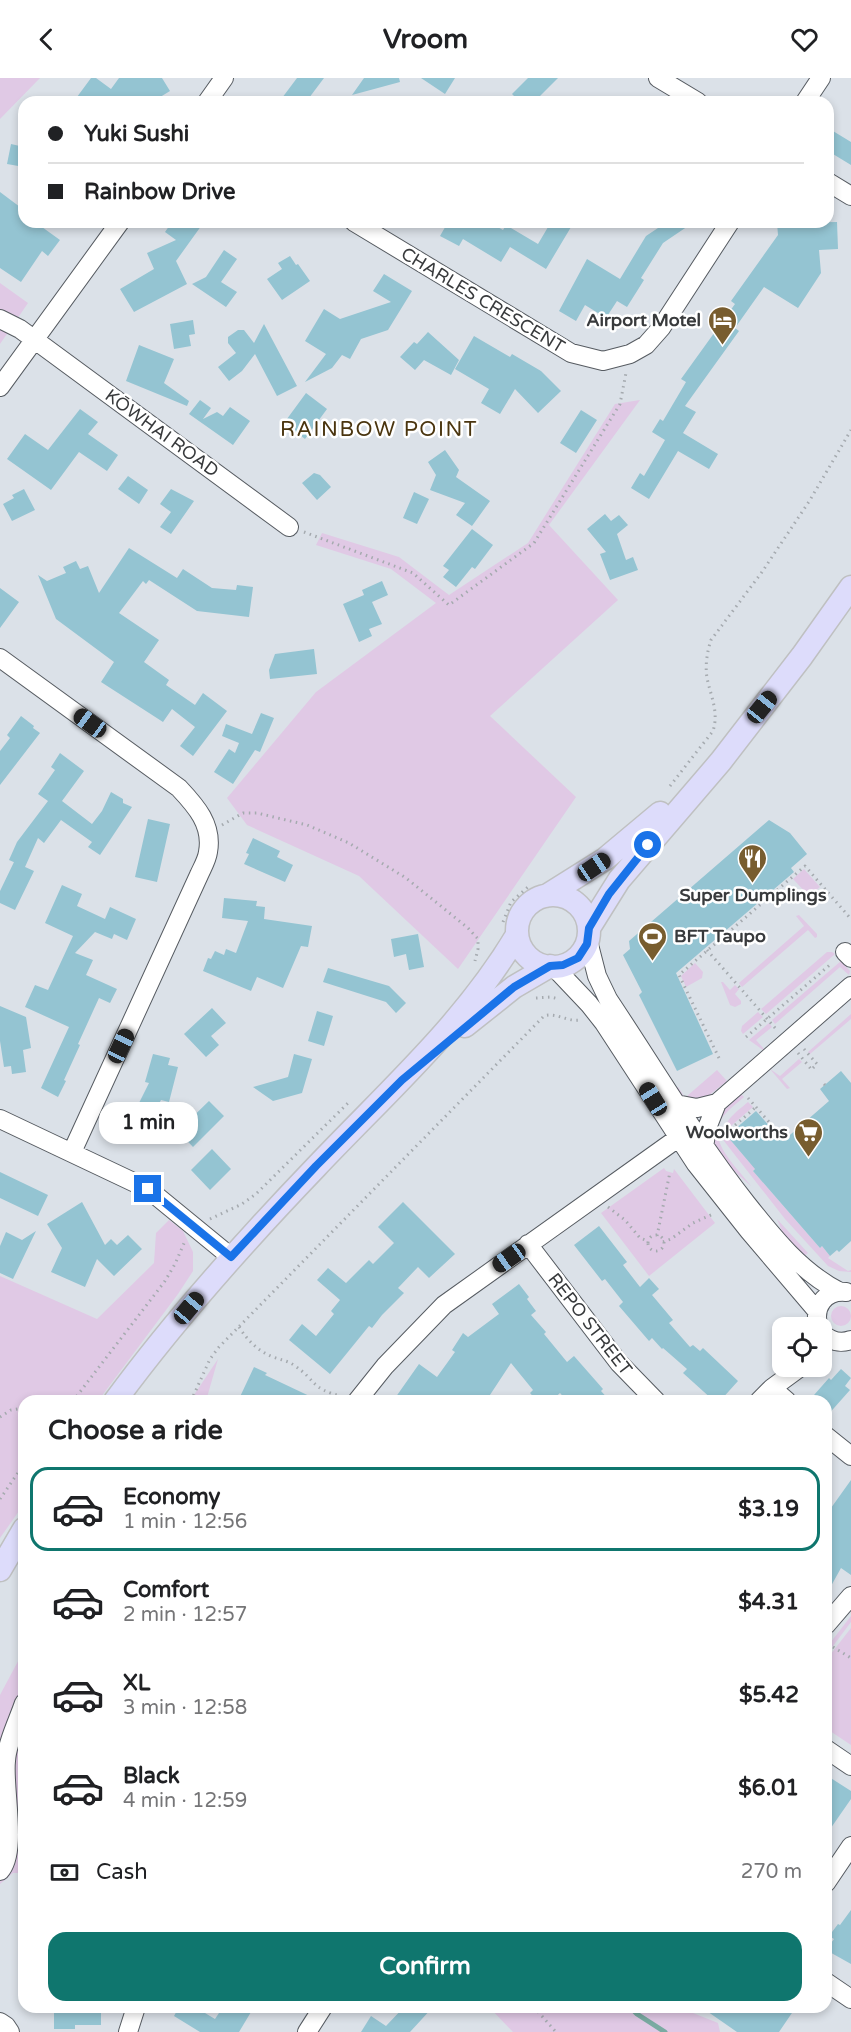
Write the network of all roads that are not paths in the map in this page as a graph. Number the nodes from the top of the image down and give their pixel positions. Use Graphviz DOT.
graph roads {
  1 [pos="224,78"];
  2 [pos="658,78"];
  3 [pos="821,78"];
  4 [pos="211,96"];
  5 [pos="688,96"];
  6 [pos="809,96"];
  7 [pos="834,186"];
  8 [pos="851,196"];
  9 [pos="116,228"];
  10 [pos="364,228"];
  11 [pos="726,228"];
  12 [pos="0,319"];
  13 [pos="34,340"];
  14 [pos="0,387"];
  15 [pos="289,526"];
  16 [pos="851,587"];
  17 [pos="0,658"];
  18 [pos="751,720"];
  19 [pos="546,896"];
  20 [pos="518,934"];
  21 [pos="588,934"];
  22 [pos="552,966"];
  23 [pos="851,986"];
  24 [pos="402,1080"];
  25 [pos="717,1103"];
  26 [pos="676,1104"];
  27 [pos="0,1119"];
  28 [pos="678,1138"];
  29 [pos="704,1147"];
  30 [pos="72,1152"];
  31 [pos="528,1245"];
  32 [pos="231,1257"];
  33 [pos="845,1293"];
  34 [pos="816,1317"];
  35 [pos="826,1317"];
  36 [pos="779,1377"];
  37 [pos="787,1377"];
  38 [pos="772,1388"];
  39 [pos="119,1395"];
  40 [pos="358,1395"];
  41 [pos="650,1395"];
  42 [pos="765,1395"];
  43 [pos="780,1395"];
  44 [pos="832,1441"];
  45 [pos="851,1456"];
  46 [pos="18,1539"];
  47 [pos="0,1570"];
  48 [pos="851,1596"];
  49 [pos="832,1618"];
  50 [pos="18,1721"];
  51 [pos="832,1753"];
  52 [pos="851,1766"];
  53 [pos="851,1846"];
  54 [pos="0,1871"];
  55 [pos="832,1874"];
  56 [pos="832,1986"];
  57 [pos="851,1999"];
  58 [pos="134,2013"];
  59 [pos="319,2013"];
  60 [pos="0,2022"];
  61 [pos="10,2032"];
  62 [pos="128,2032"];
  63 [pos="307,2032"];
  1 -- 4 [label="street"];
  2 -- 5 [label="street"];
  3 -- 6 [label="street"];
  7 -- 8 [label="street"];
  9 -- 13 [label="street"];
  10 -- 11 [label="street, CHARLES CRESCENT"];
  12 -- 13 [label="street, KŌWHAI ROAD"];
  13 -- 14 [label="street"];
  13 -- 15 [label="street, KŌWHAI ROAD"];
  16 -- 18 [label="main road"];
  17 -- 30 [label="street"];
  18 -- 19 [label="main road"];
  18 -- 21 [label="main road"];
  19 -- 20 [label="main road"];
  19 -- 21 [label="main road"];
  20 -- 22 [label="main road"];
  20 -- 24 [label="main road"];
  21 -- 22 [label="main road"];
  21 -- 26 [label="street"];
  22 -- 24 [label="main road"];
  22 -- 28 [label="street"];
  23 -- 25 [label="street"];
  24 -- 32 [label="main road"];
  25 -- 26 [label="street"];
  25 -- 29 [label="street"];
  26 -- 29 [label="street"];
  27 -- 30 [label="street"];
  28 -- 31 [label="street"];
  28 -- 34 [label="street"];
  29 -- 33 [label="street"];
  30 -- 32 [label="street"];
  31 -- 40 [label="street"];
  31 -- 41 [label="street, REPO STREET"];
  32 -- 39 [label="main road"];
  33 -- 35 [label="street"];
  36 -- 38 [label="street"];
  37 -- 38 [label="street"];
  38 -- 42 [label="street"];
  38 -- 43 [label="street"];
  44 -- 45 [label="street"];
  46 -- 47 [label="main road"];
  48 -- 49 [label="street"];
  50 -- 54 [label="street"];
  51 -- 52 [label="street"];
  53 -- 55 [label="street"];
  56 -- 57 [label="street"];
  58 -- 62 [label="street"];
  59 -- 63 [label="street"];
  60 -- 61 [label="street"];
}
